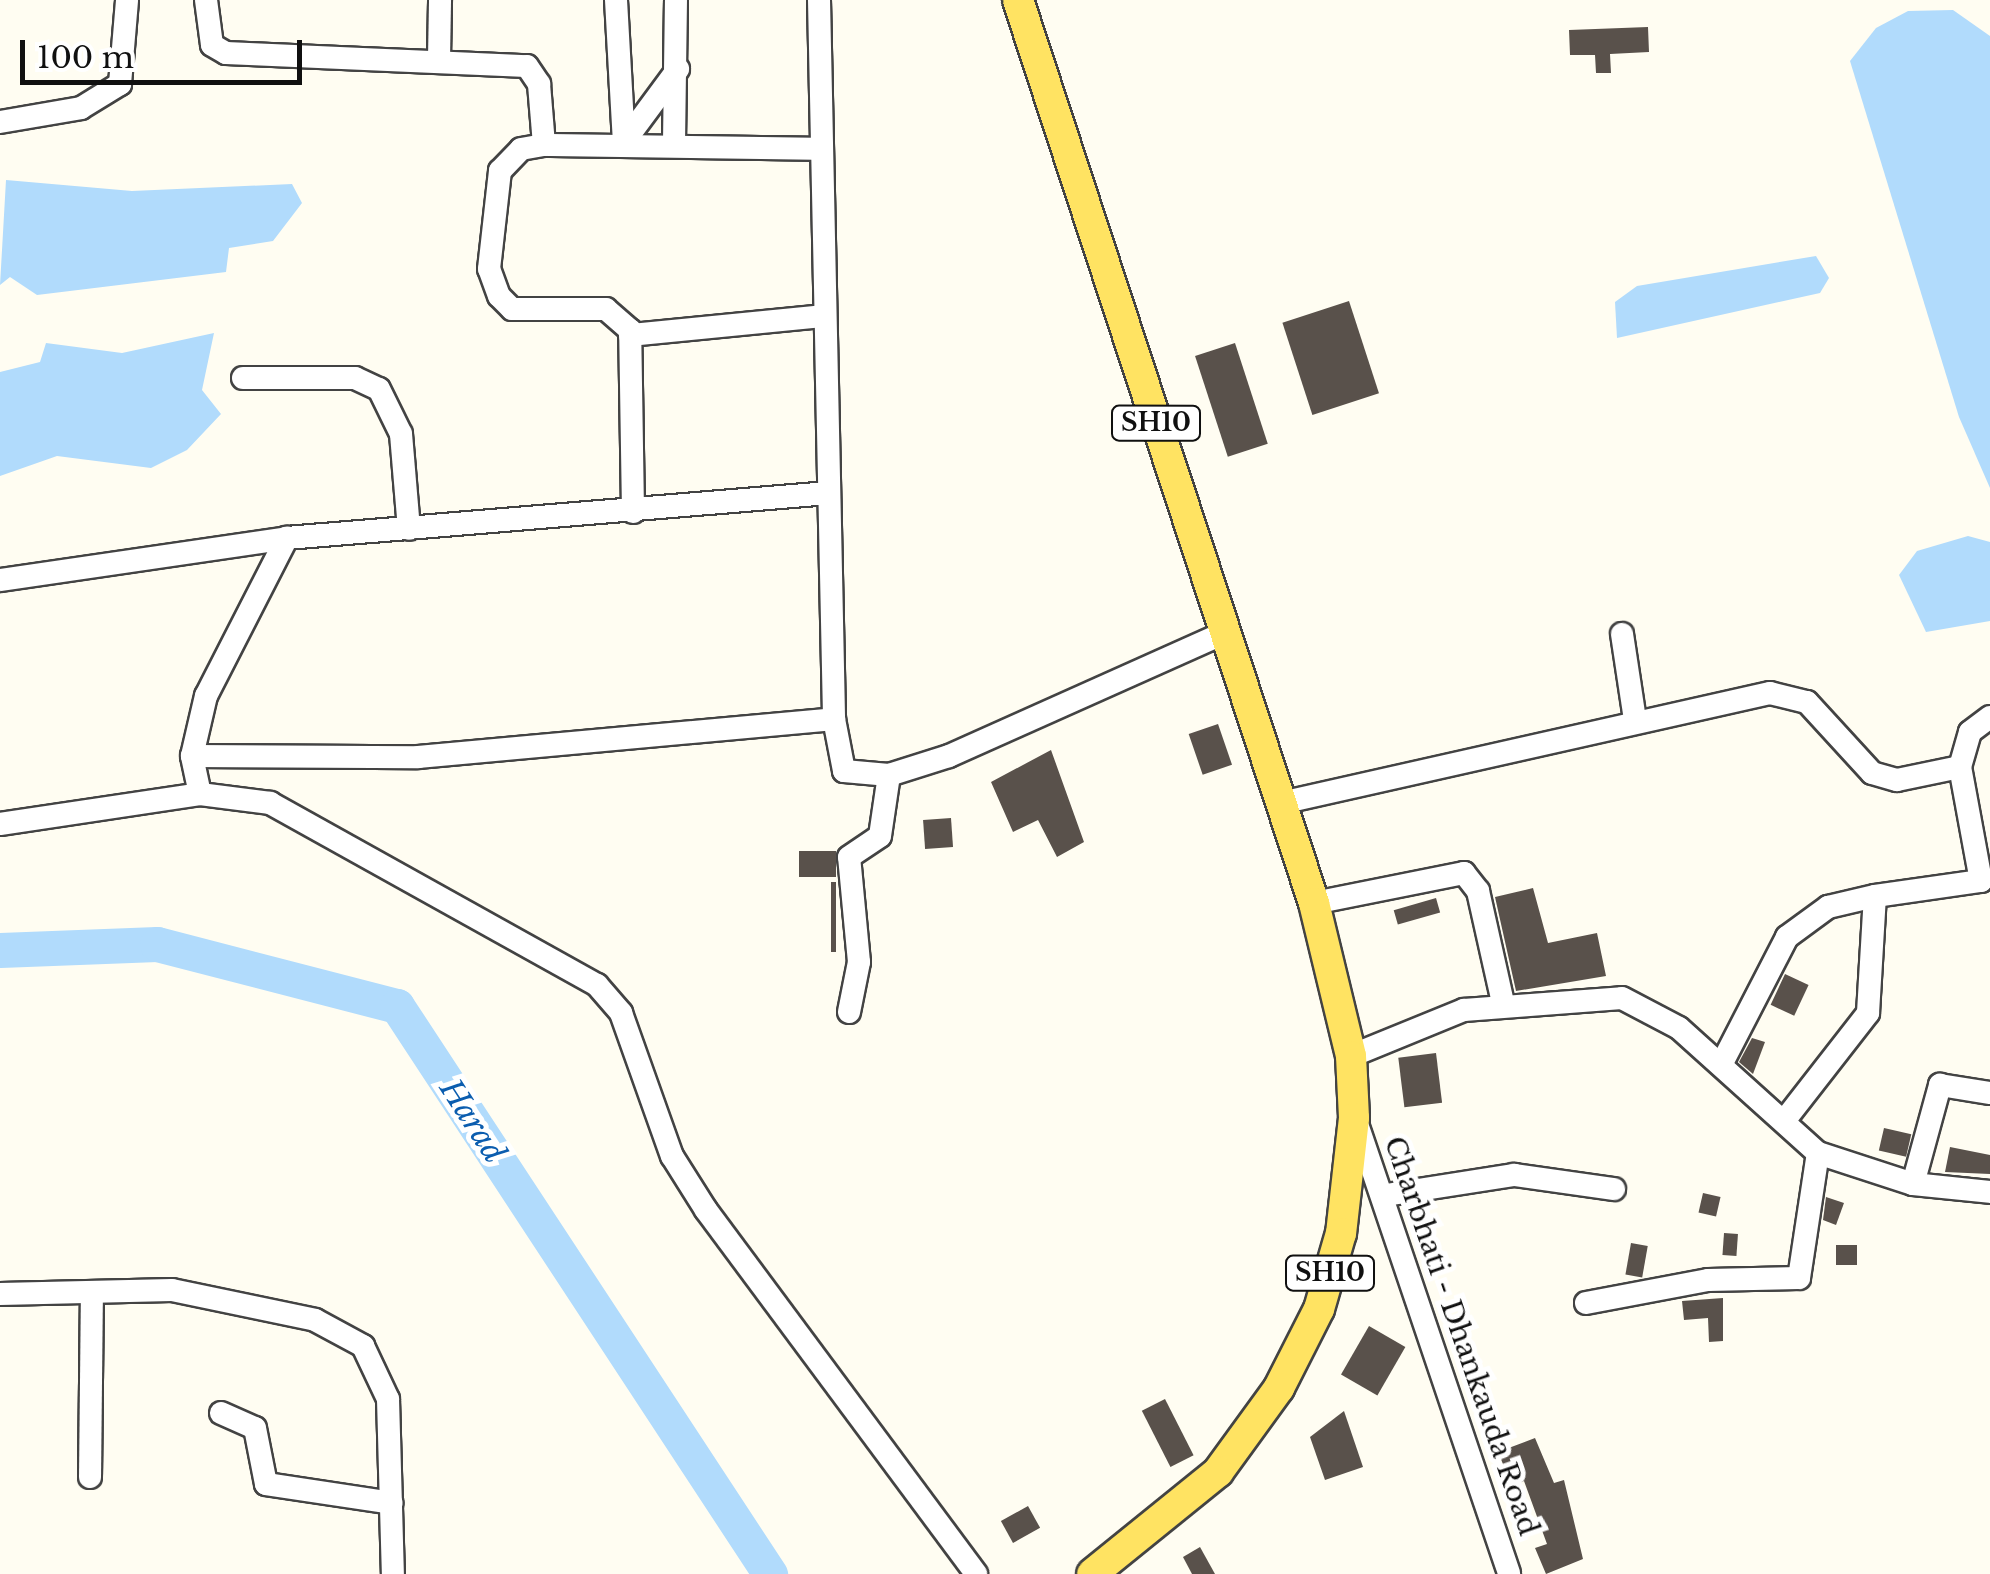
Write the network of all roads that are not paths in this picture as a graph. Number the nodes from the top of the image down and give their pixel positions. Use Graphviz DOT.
graph roads {
  1 [pos="128,0"];
  2 [pos="206,0"];
  3 [pos="440,0"];
  4 [pos="616,0"];
  5 [pos="676,0"];
  6 [pos="819,0"];
  7 [pos="1018,0"];
  8 [pos="439,60"];
  9 [pos="678,68"];
  10 [pos="0,122"];
  11 [pos="624,142"];
  12 [pos="674,142"];
  13 [pos="544,145"];
  14 [pos="820,149"];
  15 [pos="824,316"];
  16 [pos="630,335"];
  17 [pos="243,378"];
  18 [pos="829,493"];
  19 [pos="634,512"];
  20 [pos="408,529"];
  21 [pos="287,538"];
  22 [pos="0,580"];
  23 [pos="1224,633"];
  24 [pos="1622,634"];
  25 [pos="1990,716"];
  26 [pos="834,719"];
  27 [pos="1635,720"];
  28 [pos="192,756"];
  29 [pos="1960,767"];
  30 [pos="889,775"];
  31 [pos="200,794"];
  32 [pos="1281,803"];
  33 [pos="0,824"];
  34 [pos="1312,895"];
  35 [pos="1875,896"];
  36 [pos="1503,1003"];
  37 [pos="850,1012"];
  38 [pos="1351,1056"];
  39 [pos="1720,1065"];
  40 [pos="1990,1093"];
  41 [pos="1354,1118"];
  42 [pos="1784,1122"];
  43 [pos="1818,1152"];
  44 [pos="1912,1184"];
  45 [pos="1614,1190"];
  46 [pos="1990,1192"];
  47 [pos="1386,1195"];
  48 [pos="92,1293"];
  49 [pos="0,1294"];
  50 [pos="1586,1302"];
  51 [pos="221,1413"];
  52 [pos="90,1477"];
  53 [pos="392,1503"];
  54 [pos="393,1574"];
  55 [pos="976,1574"];
  56 [pos="1092,1574"];
  57 [pos="1509,1574"];
  1 -- 10 [label="street"];
  2 -- 8 [label="street"];
  3 -- 8 [label="street"];
  4 -- 11 [label="street"];
  5 -- 9 [label="street"];
  6 -- 14 [label="street"];
  7 -- 23 [label="main road, SH10"];
  8 -- 13 [label="street"];
  9 -- 11 [label="street"];
  9 -- 12 [label="street"];
  11 -- 12 [label="street"];
  11 -- 13 [label="street"];
  12 -- 14 [label="street"];
  13 -- 16 [label="street"];
  14 -- 15 [label="street"];
  15 -- 16 [label="street"];
  15 -- 18 [label="street"];
  16 -- 19 [label="street"];
  17 -- 20 [label="street"];
  18 -- 19 [label="street"];
  18 -- 26 [label="street"];
  19 -- 20 [label="street"];
  20 -- 21 [label="street"];
  21 -- 22 [label="street"];
  21 -- 28 [label="street"];
  23 -- 30 [label="street"];
  23 -- 32 [label="main road, SH10"];
  24 -- 27 [label="street"];
  25 -- 29 [label="street"];
  26 -- 28 [label="street"];
  26 -- 30 [label="street"];
  27 -- 29 [label="street"];
  27 -- 32 [label="street"];
  28 -- 31 [label="street"];
  29 -- 35 [label="street"];
  30 -- 37 [label="street"];
  31 -- 33 [label="street"];
  31 -- 55 [label="street"];
  32 -- 34 [label="main road, SH10"];
  34 -- 36 [label="street"];
  34 -- 38 [label="main road, SH10"];
  35 -- 39 [label="street"];
  35 -- 42 [label="street"];
  36 -- 38 [label="street"];
  36 -- 39 [label="street"];
  38 -- 41 [label="main road, SH10"];
  39 -- 42 [label="street"];
  40 -- 44 [label="street"];
  41 -- 47 [label="street, Charbhati - Dhankauda Road"];
  41 -- 56 [label="main road, SH10"];
  42 -- 43 [label="street"];
  43 -- 44 [label="street"];
  43 -- 50 [label="street"];
  44 -- 46 [label="street"];
  45 -- 47 [label="street"];
  47 -- 57 [label="street, Charbhati - Dhankauda Road"];
  48 -- 49 [label="street"];
  48 -- 52 [label="street"];
  48 -- 53 [label="street"];
  51 -- 53 [label="street"];
  53 -- 54 [label="street"];
}
